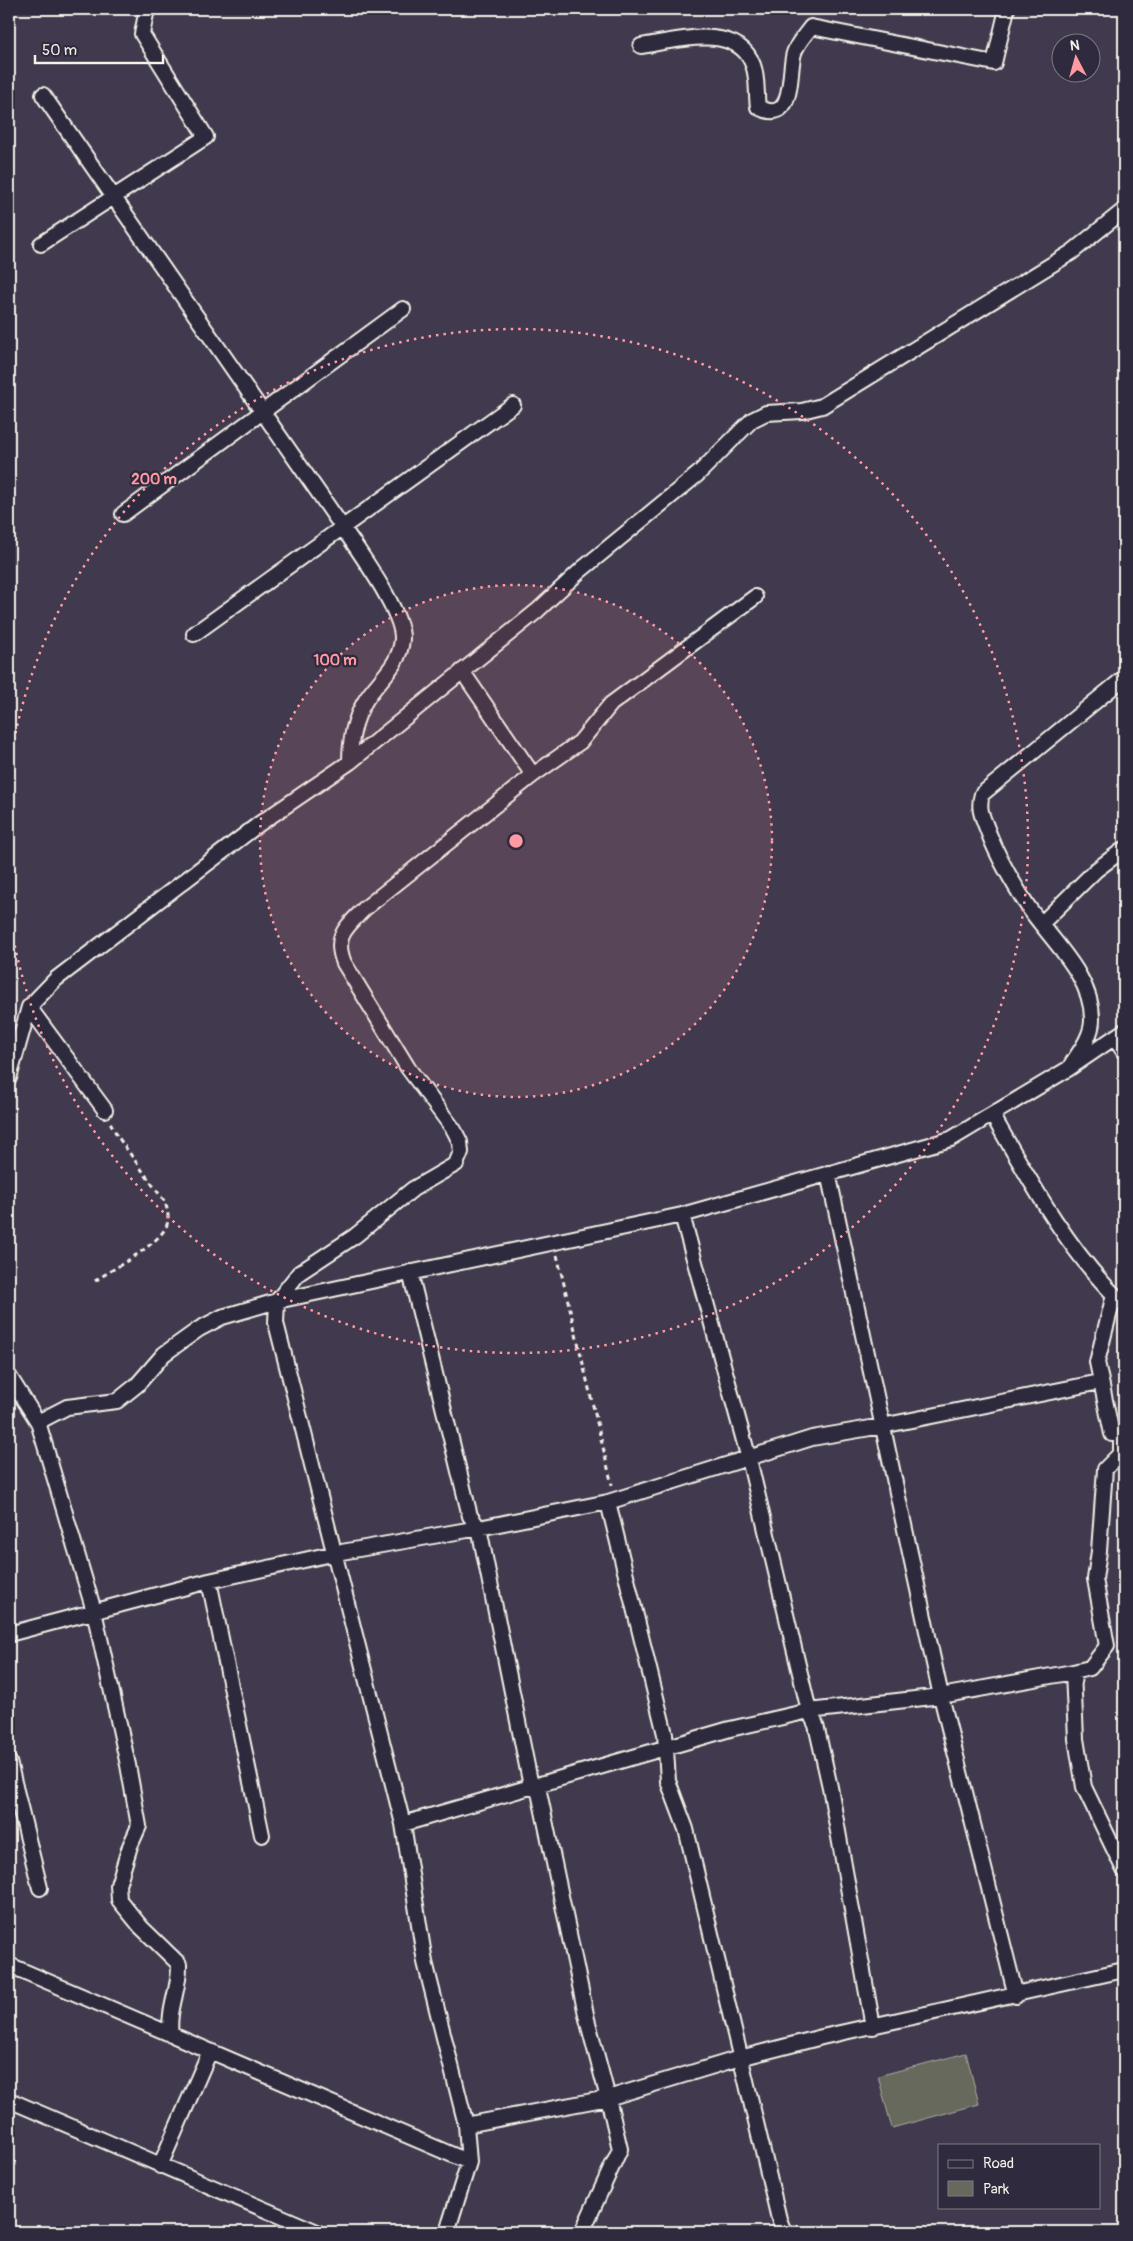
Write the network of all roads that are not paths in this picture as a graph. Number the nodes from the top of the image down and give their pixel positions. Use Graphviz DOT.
graph roads {
  1 [pos="147,9"];
  2 [pos="1008,9"];
  3 [pos="641,46"];
  4 [pos="43,95"];
  5 [pos="113,197"];
  6 [pos="1124,210"];
  7 [pos="41,244"];
  8 [pos="403,309"];
  9 [pos="513,405"];
  10 [pos="262,412"];
  11 [pos="123,514"];
  12 [pos="342,528"];
  13 [pos="755,597"];
  14 [pos="194,634"];
  15 [pos="462,670"];
  16 [pos="1124,678"];
  17 [pos="350,762"];
  18 [pos="533,775"];
  19 [pos="1124,849"];
  20 [pos="1041,924"];
  21 [pos="29,1007"];
  22 [pos="1120,1035"];
  23 [pos="1124,1052"];
  24 [pos="1068,1069"];
  25 [pos="9,1078"];
  26 [pos="105,1110"];
  27 [pos="993,1116"];
  28 [pos="828,1173"];
  29 [pos="682,1214"];
  30 [pos="410,1272"];
  31 [pos="1119,1299"];
  32 [pos="277,1301"];
  33 [pos="9,1376"];
  34 [pos="1100,1382"];
  35 [pos="38,1422"];
  36 [pos="882,1426"];
  37 [pos="748,1459"];
  38 [pos="612,1501"];
  39 [pos="479,1528"];
  40 [pos="336,1553"];
  41 [pos="208,1581"];
  42 [pos="94,1611"];
  43 [pos="9,1634"];
  44 [pos="1073,1672"];
  45 [pos="941,1696"];
  46 [pos="809,1711"];
  47 [pos="667,1749"];
  48 [pos="9,1762"];
  49 [pos="531,1786"];
  50 [pos="403,1824"];
  51 [pos="262,1835"];
  52 [pos="1124,1870"];
  53 [pos="40,1888"];
  54 [pos="9,1965"];
  55 [pos="1124,1970"];
  56 [pos="1016,1996"];
  57 [pos="873,2027"];
  58 [pos="171,2035"];
  59 [pos="210,2051"];
  60 [pos="740,2058"];
  61 [pos="608,2098"];
  62 [pos="9,2100"];
  63 [pos="466,2125"];
  64 [pos="469,2162"];
  65 [pos="160,2166"];
  66 [pos="308,2230"];
  67 [pos="447,2232"];
  68 [pos="582,2232"];
  69 [pos="784,2232"];
  1 -- 5 [label="street"];
  2 -- 3 [label="street"];
  4 -- 5 [label="street"];
  5 -- 7 [label="street"];
  5 -- 10 [label="street"];
  6 -- 15 [label="street"];
  8 -- 10 [label="street"];
  9 -- 12 [label="street"];
  10 -- 11 [label="street"];
  10 -- 12 [label="street"];
  12 -- 14 [label="street"];
  12 -- 17 [label="street"];
  13 -- 18 [label="street"];
  15 -- 17 [label="street"];
  15 -- 18 [label="street"];
  16 -- 20 [label="street"];
  17 -- 21 [label="street"];
  18 -- 32 [label="street"];
  19 -- 20 [label="street"];
  20 -- 24 [label="street"];
  21 -- 25 [label="street"];
  21 -- 26 [label="street"];
  22 -- 23 [label="street"];
  22 -- 24 [label="street"];
  24 -- 27 [label="street"];
  27 -- 28 [label="street"];
  27 -- 31 [label="street"];
  28 -- 29 [label="street"];
  28 -- 36 [label="street"];
  29 -- 30 [label="street"];
  29 -- 37 [label="street"];
  30 -- 32 [label="street"];
  30 -- 39 [label="street"];
  31 -- 34 [label="street"];
  32 -- 35 [label="street"];
  32 -- 40 [label="street"];
  33 -- 35 [label="street"];
  34 -- 36 [label="street"];
  34 -- 44 [label="street"];
  35 -- 42 [label="street"];
  36 -- 37 [label="street"];
  36 -- 45 [label="street"];
  37 -- 38 [label="street"];
  37 -- 46 [label="street"];
  38 -- 39 [label="street"];
  38 -- 47 [label="street"];
  39 -- 40 [label="street"];
  39 -- 49 [label="street"];
  40 -- 41 [label="street"];
  40 -- 50 [label="street"];
  41 -- 42 [label="street"];
  41 -- 51 [label="street"];
  42 -- 43 [label="street"];
  42 -- 58 [label="street"];
  44 -- 45 [label="street"];
  44 -- 52 [label="street"];
  45 -- 46 [label="street"];
  45 -- 56 [label="street"];
  46 -- 47 [label="street"];
  46 -- 57 [label="street"];
  47 -- 49 [label="street"];
  47 -- 60 [label="street"];
  48 -- 53 [label="street"];
  49 -- 50 [label="street"];
  49 -- 61 [label="street"];
  50 -- 63 [label="street"];
  54 -- 58 [label="street"];
  55 -- 56 [label="street"];
  56 -- 57 [label="street"];
  57 -- 60 [label="street"];
  58 -- 59 [label="street"];
  59 -- 64 [label="street"];
  59 -- 65 [label="street"];
  60 -- 61 [label="street"];
  60 -- 69 [label="street"];
  61 -- 63 [label="street"];
  61 -- 68 [label="street"];
  62 -- 65 [label="street"];
  63 -- 64 [label="street"];
  64 -- 67 [label="street"];
  65 -- 66 [label="street"];
}
